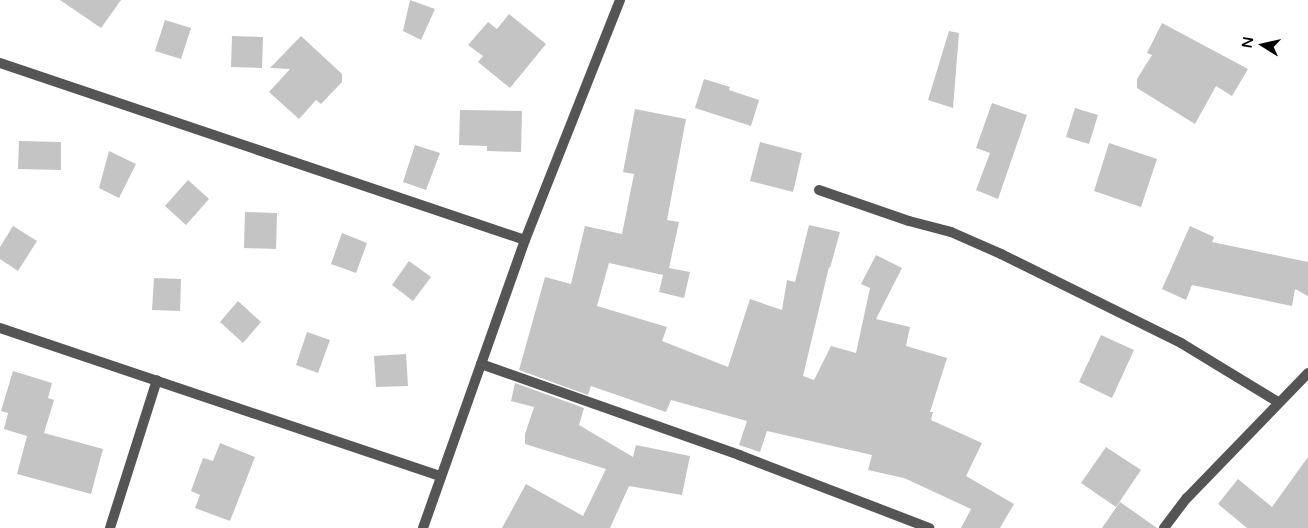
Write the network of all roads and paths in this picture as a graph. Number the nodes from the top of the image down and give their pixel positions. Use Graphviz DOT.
graph roads {
  1 [pos="620,0"];
  2 [pos="0,63"];
  3 [pos="818,190"];
  4 [pos="525,240"];
  5 [pos="0,328"];
  6 [pos="481,364"];
  7 [pos="1308,374"];
  8 [pos="157,380"];
  9 [pos="1278,402"];
  10 [pos="441,476"];
  11 [pos="110,528"];
  12 [pos="422,528"];
  13 [pos="929,528"];
  14 [pos="1164,528"];
  1 -- 4 [label="street"];
  2 -- 4 [label="street"];
  3 -- 9 [label="street"];
  4 -- 6 [label="street"];
  5 -- 8 [label="street"];
  6 -- 10 [label="street"];
  6 -- 13 [label="street"];
  7 -- 9 [label="street"];
  8 -- 10 [label="street"];
  8 -- 11 [label="street"];
  9 -- 14 [label="street"];
  10 -- 12 [label="street"];
}
